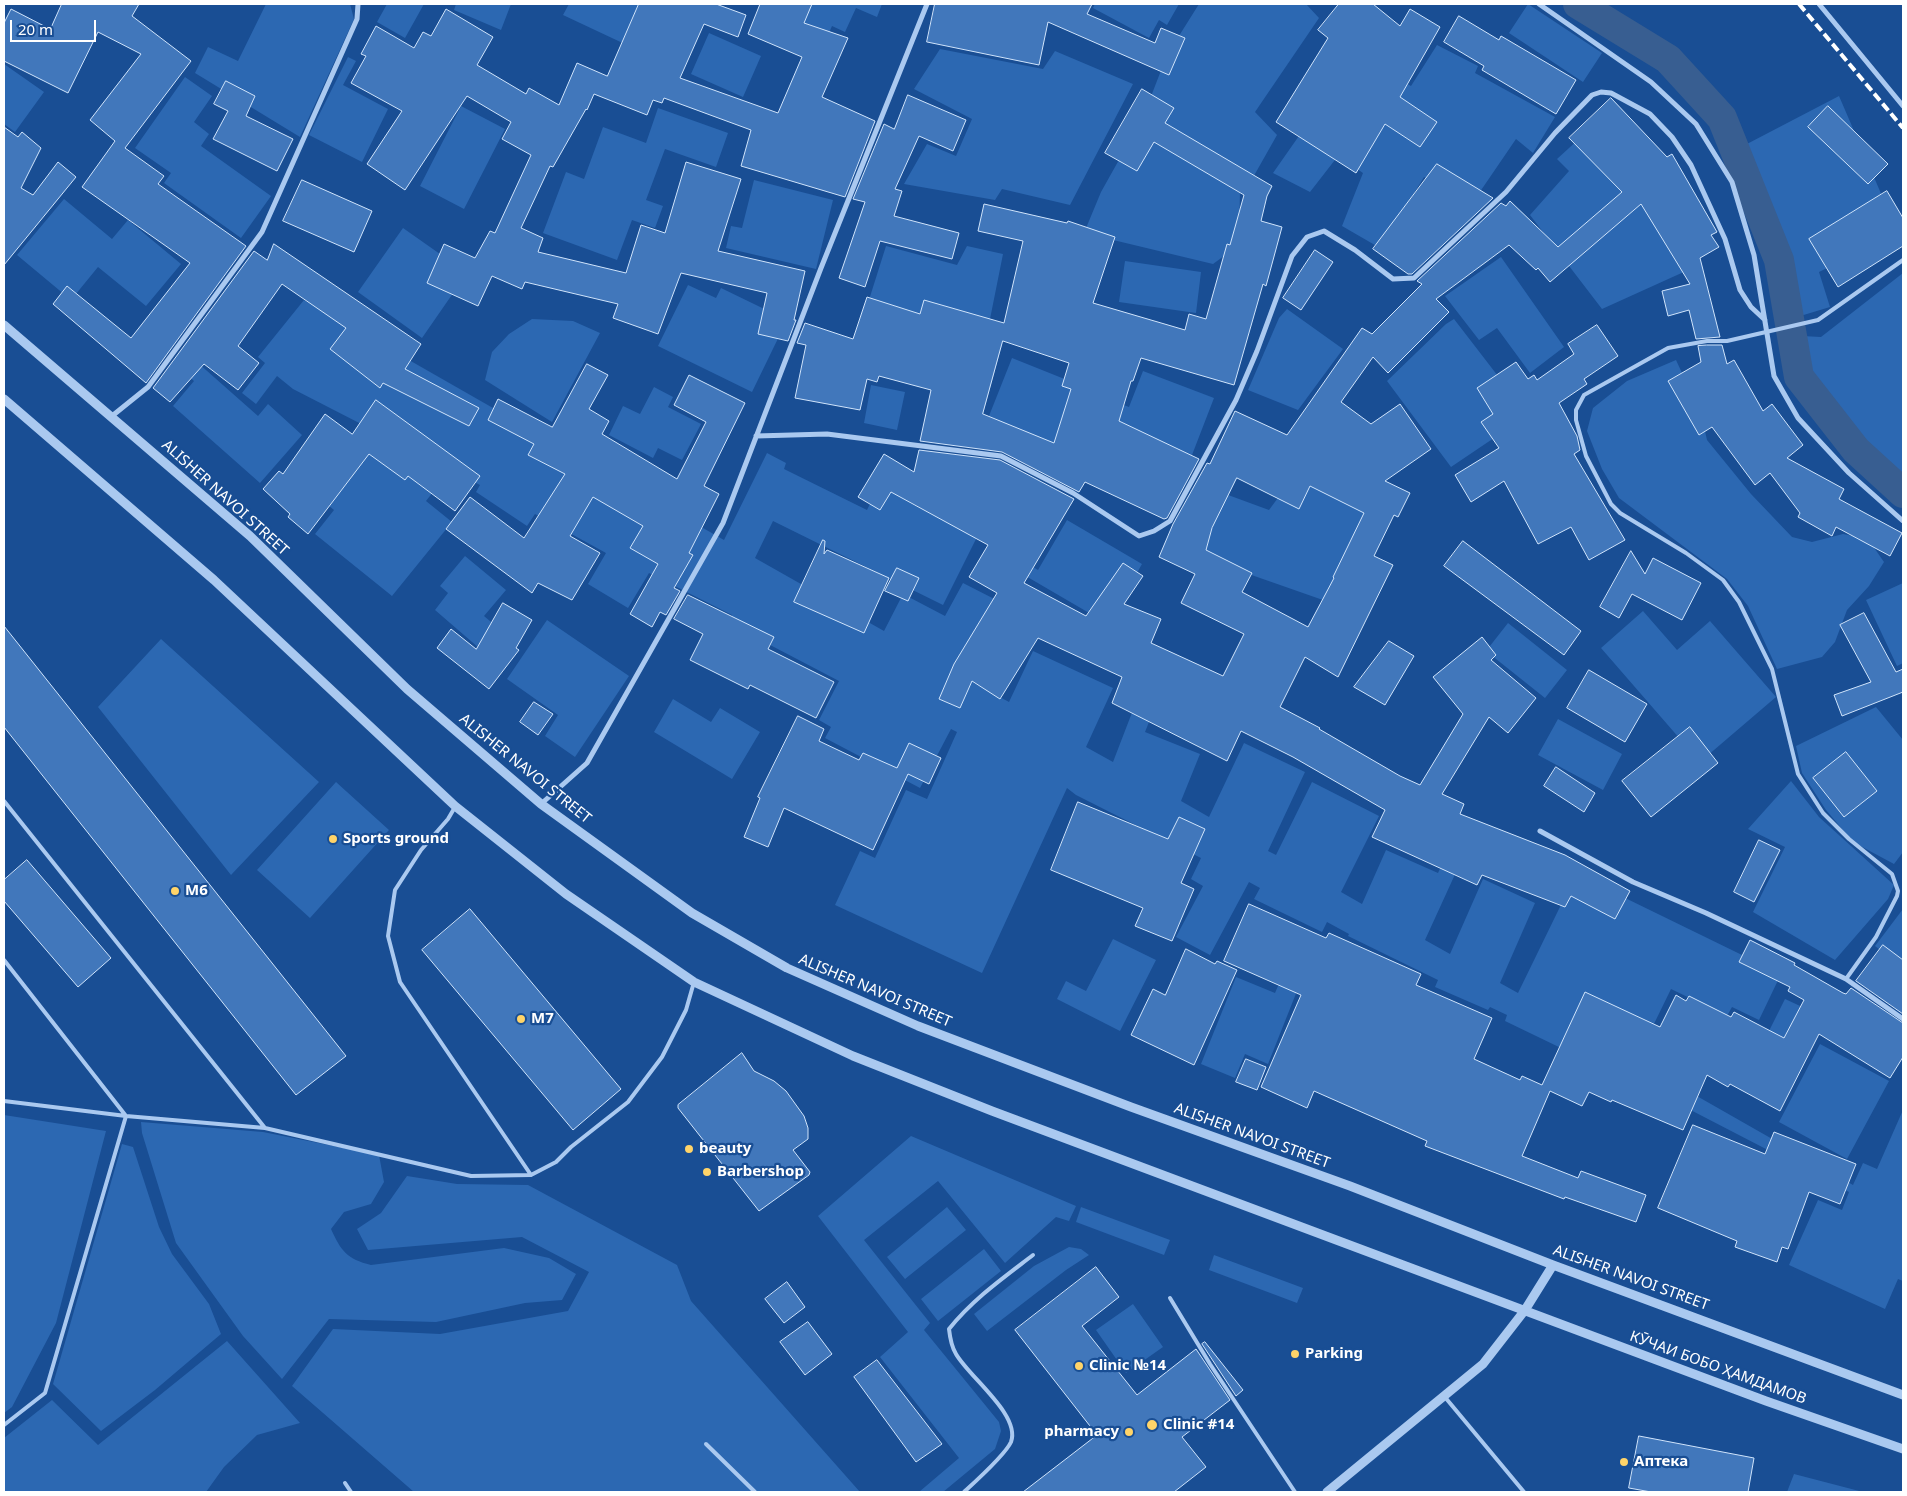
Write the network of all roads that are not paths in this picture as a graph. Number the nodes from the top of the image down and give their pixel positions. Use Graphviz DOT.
graph roads {
  1 [pos="358,4"];
  2 [pos="927,4"];
  3 [pos="1539,4"];
  4 [pos="1819,4"];
  5 [pos="1903,106"];
  6 [pos="1903,260"];
  7 [pos="1765,320"];
  8 [pos="4,324"];
  9 [pos="1767,331"];
  10 [pos="4,399"];
  11 [pos="112,416"];
  12 [pos="756,436"];
  13 [pos="1903,522"];
  14 [pos="4,801"];
  15 [pos="541,804"];
  16 [pos="455,806"];
  17 [pos="1540,831"];
  18 [pos="4,960"];
  19 [pos="1846,979"];
  20 [pos="694,982"];
  21 [pos="1903,1019"];
  22 [pos="4,1101"];
  23 [pos="126,1116"];
  24 [pos="265,1128"];
  25 [pos="531,1175"];
  26 [pos="1033,1255"];
  27 [pos="1553,1264"];
  28 [pos="1170,1298"];
  29 [pos="1525,1310"];
  30 [pos="1903,1395"];
  31 [pos="1444,1396"];
  32 [pos="4,1425"];
  33 [pos="706,1444"];
  34 [pos="1903,1449"];
  35 [pos="346,1483"];
  36 [pos="351,1492"];
  37 [pos="755,1492"];
  38 [pos="964,1492"];
  39 [pos="1295,1492"];
  40 [pos="1327,1492"];
  41 [pos="1524,1492"];
  1 -- 11 [label="street"];
  2 -- 12 [label="street"];
  3 -- 7 [label="street"];
  4 -- 5 [label="street"];
  6 -- 9 [label="lane"];
  7 -- 9 [label="street"];
  7 -- 12 [label="street"];
  8 -- 11 [label="street, ALISHER NAVOI STREET"];
  9 -- 13 [label="street"];
  9 -- 19 [label="lane"];
  10 -- 16 [label="street"];
  11 -- 15 [label="street, ALISHER NAVOI STREET"];
  12 -- 15 [label="street"];
  14 -- 24 [label="lane"];
  15 -- 27 [label="street, ALISHER NAVOI STREET"];
  16 -- 20 [label="street"];
  16 -- 25 [label="lane"];
  17 -- 19 [label="street"];
  18 -- 23 [label="lane"];
  19 -- 21 [label="street"];
  20 -- 25 [label="lane"];
  20 -- 29 [label="street"];
  22 -- 23 [label="lane"];
  23 -- 24 [label="lane"];
  23 -- 32 [label="lane"];
  24 -- 25 [label="lane"];
  26 -- 38 [label="lane"];
  27 -- 29 [label="street"];
  27 -- 30 [label="street, ALISHER NAVOI STREET"];
  28 -- 39 [label="lane"];
  29 -- 31 [label="street"];
  29 -- 34 [label="street, КӮЧАИ БОБО ҲАМДАМОВ"];
  31 -- 40 [label="street"];
  31 -- 41 [label="lane"];
  33 -- 37 [label="lane"];
  35 -- 36 [label="lane"];
}
